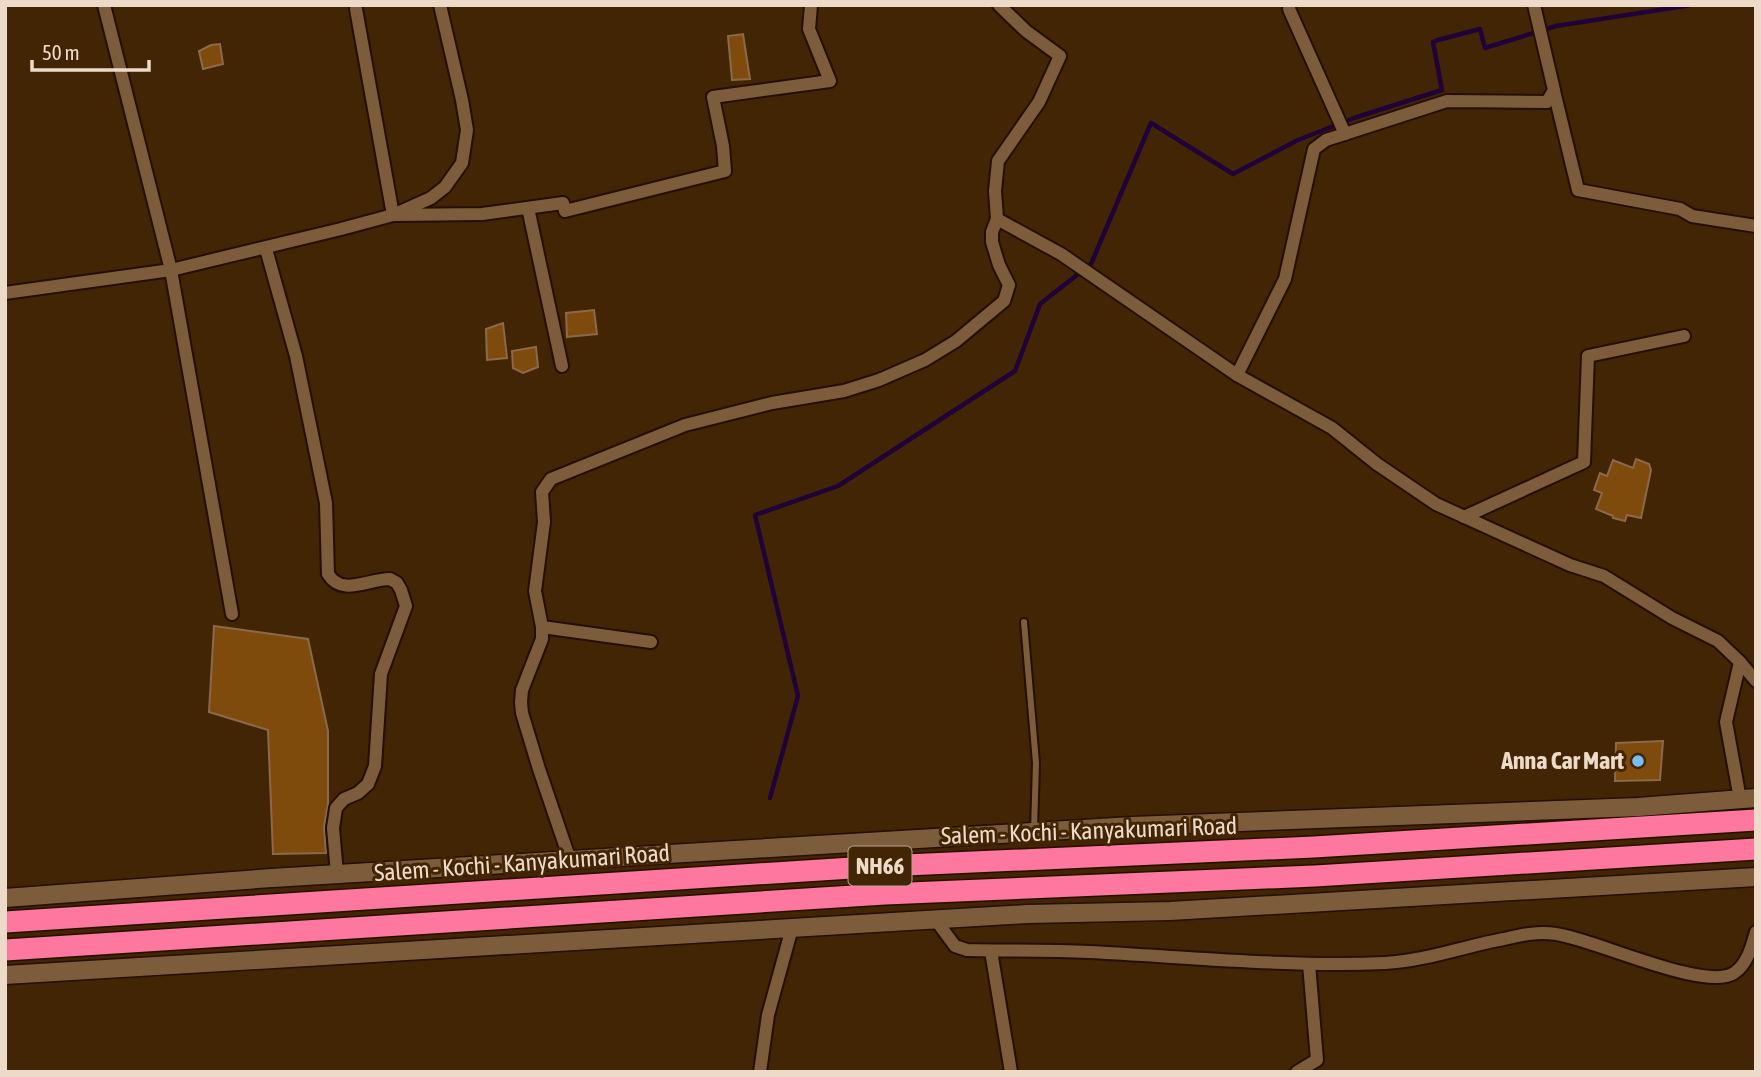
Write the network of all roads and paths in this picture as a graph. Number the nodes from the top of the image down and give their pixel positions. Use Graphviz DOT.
graph roads {
  1 [pos="104,5"];
  2 [pos="440,5"];
  3 [pos="811,5"];
  4 [pos="999,5"];
  5 [pos="1534,5"];
  6 [pos="356,9"];
  7 [pos="1289,9"];
  8 [pos="1554,90"];
  9 [pos="1345,134"];
  10 [pos="528,208"];
  11 [pos="393,215"];
  12 [pos="996,219"];
  13 [pos="1756,226"];
  14 [pos="267,249"];
  15 [pos="171,271"];
  16 [pos="5,293"];
  17 [pos="1684,336"];
  18 [pos="562,366"];
  19 [pos="1237,375"];
  20 [pos="1464,517"];
  21 [pos="232,614"];
  22 [pos="1024,622"];
  23 [pos="542,627"];
  24 [pos="651,642"];
  25 [pos="1740,662"];
  26 [pos="1756,681"];
  27 [pos="1748,798"];
  28 [pos="1756,820"];
  29 [pos="1034,832"];
  30 [pos="1756,849"];
  31 [pos="570,860"];
  32 [pos="337,874"];
  33 [pos="1756,877"];
  34 [pos="5,898"];
  35 [pos="935,919"];
  36 [pos="5,922"];
  37 [pos="792,928"];
  38 [pos="1756,932"];
  39 [pos="5,950"];
  40 [pos="991,951"];
  41 [pos="1310,964"];
  42 [pos="5,975"];
  43 [pos="760,1072"];
  44 [pos="1011,1072"];
  45 [pos="1297,1072"];
  1 -- 15 [label="street"];
  2 -- 11 [label="street"];
  3 -- 10 [label="street"];
  4 -- 12 [label="street"];
  5 -- 8 [label="street"];
  6 -- 11 [label="street"];
  7 -- 9 [label="street"];
  8 -- 9 [label="street"];
  8 -- 13 [label="street"];
  9 -- 19 [label="street"];
  10 -- 11 [label="street"];
  10 -- 18 [label="street"];
  11 -- 14 [label="street"];
  12 -- 19 [label="street"];
  12 -- 23 [label="street"];
  14 -- 15 [label="street"];
  14 -- 32 [label="street"];
  15 -- 16 [label="street"];
  15 -- 21 [label="street"];
  17 -- 20 [label="street"];
  19 -- 20 [label="street"];
  20 -- 25 [label="street"];
  22 -- 29 [label="lane"];
  23 -- 24 [label="street"];
  23 -- 31 [label="street"];
  25 -- 26 [label="street"];
  25 -- 27 [label="street"];
  27 -- 29 [label="street"];
  28 -- 36 [label="highway, Salem - Kochi - Kanyakumari Road / NH66"];
  29 -- 31 [label="street"];
  30 -- 39 [label="highway, NH66"];
  31 -- 32 [label="street"];
  32 -- 34 [label="street"];
  33 -- 35 [label="street"];
  35 -- 37 [label="street"];
  35 -- 40 [label="street"];
  37 -- 42 [label="street"];
  37 -- 43 [label="street"];
  38 -- 41 [label="street"];
  40 -- 41 [label="street"];
  40 -- 44 [label="street"];
  41 -- 45 [label="street"];
}
